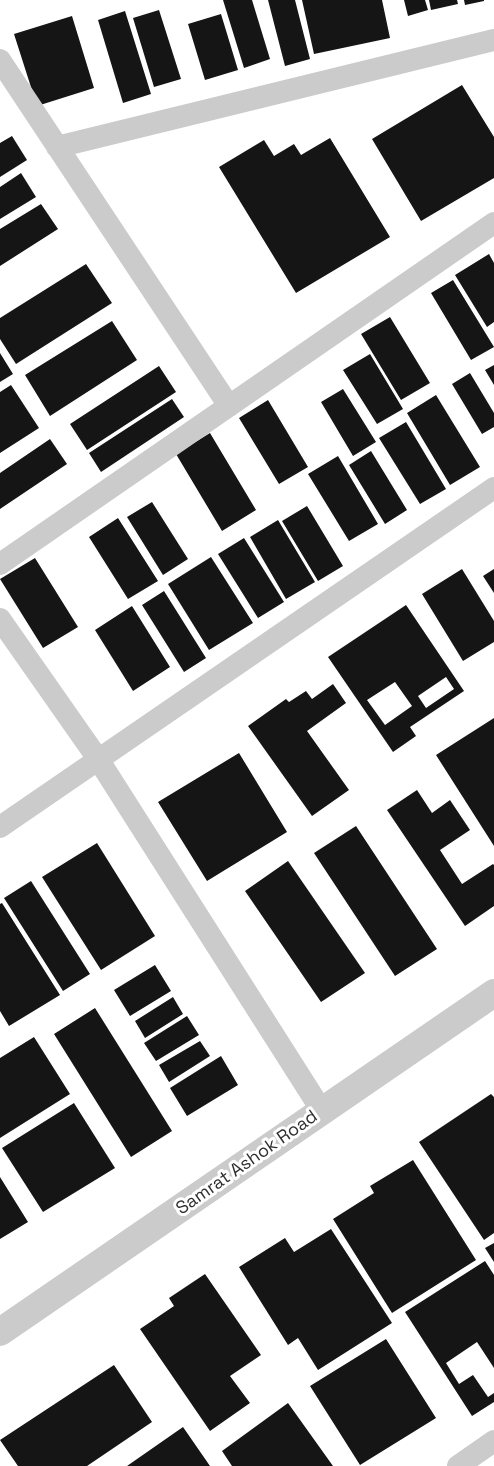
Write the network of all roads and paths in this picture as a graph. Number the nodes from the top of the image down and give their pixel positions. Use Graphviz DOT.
graph roads {
  1 [pos="491,46"];
  2 [pos="0,60"];
  3 [pos="57,147"];
  4 [pos="494,223"];
  5 [pos="229,406"];
  6 [pos="494,488"];
  7 [pos="0,564"];
  8 [pos="0,619"];
  9 [pos="98,759"];
  10 [pos="0,826"];
  11 [pos="494,993"];
  12 [pos="322,1111"];
  13 [pos="0,1332"];
  14 [pos="494,1441"];
  15 [pos="458,1466"];
  1 -- 3 [label="street"];
  2 -- 3 [label="street"];
  3 -- 5 [label="street"];
  4 -- 5 [label="street"];
  5 -- 7 [label="street"];
  6 -- 9 [label="street"];
  8 -- 9 [label="street"];
  9 -- 10 [label="street"];
  9 -- 12 [label="street"];
  11 -- 12 [label="street, Samrat Ashok Road"];
  12 -- 13 [label="street, Samrat Ashok Road"];
  14 -- 15 [label="street"];
}
